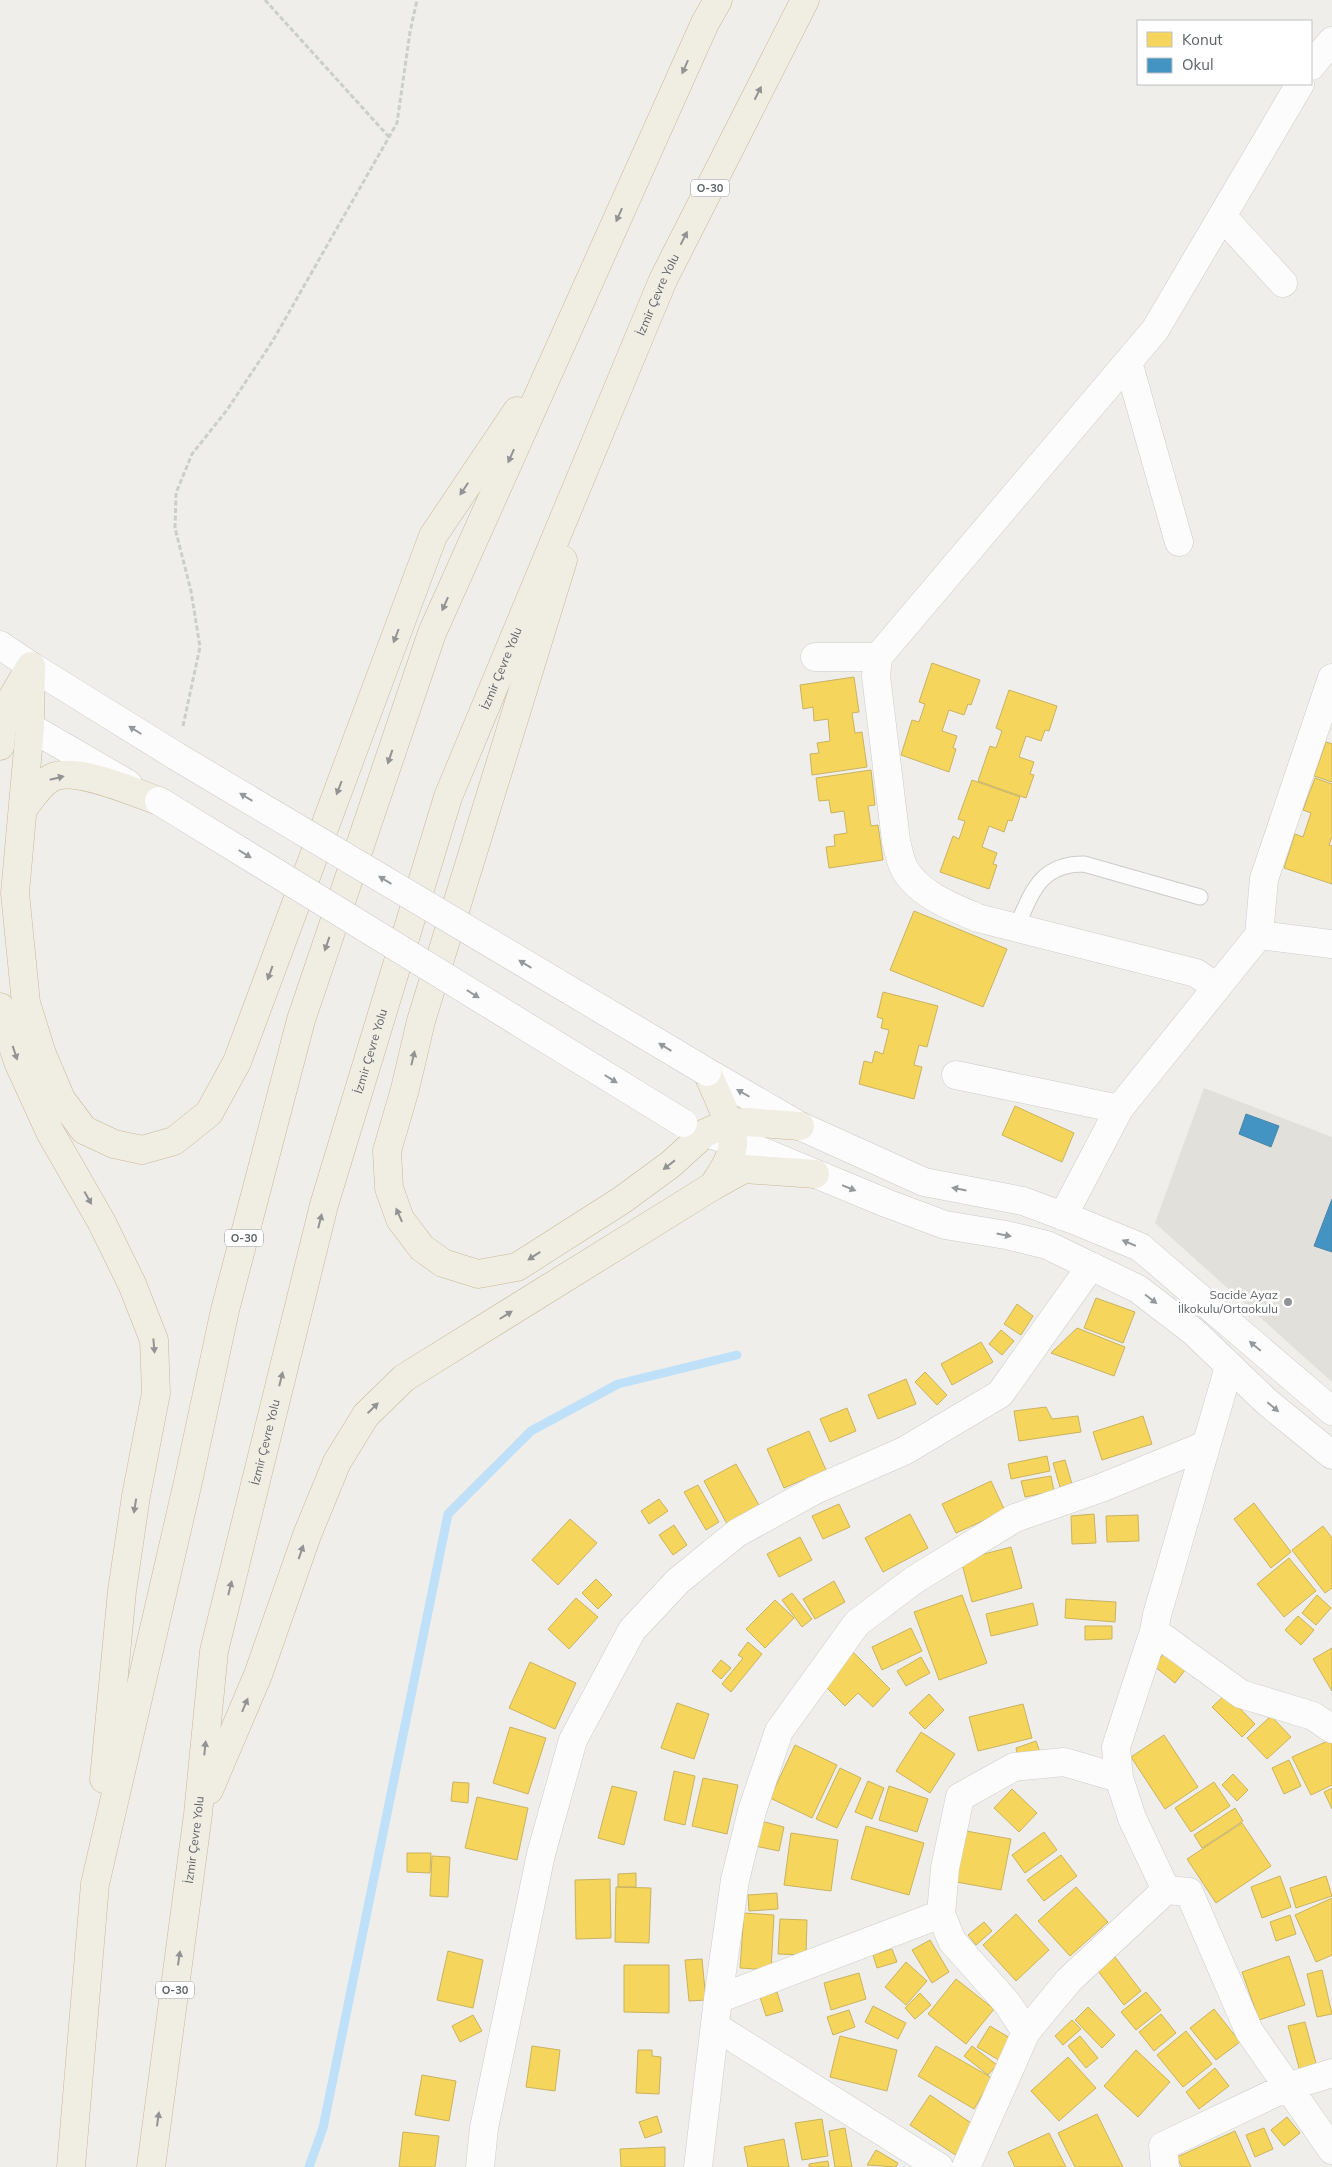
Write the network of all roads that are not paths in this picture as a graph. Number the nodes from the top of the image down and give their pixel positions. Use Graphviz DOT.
graph roads {
  1 [pos="718,0"];
  2 [pos="806,0"];
  3 [pos="1332,41"];
  4 [pos="1312,65"];
  5 [pos="1299,85"];
  6 [pos="1222,216"];
  7 [pos="1283,282"];
  8 [pos="560,347"];
  9 [pos="1128,362"];
  10 [pos="621,378"];
  11 [pos="1179,542"];
  12 [pos="0,645"];
  13 [pos="878,656"];
  14 [pos="815,657"];
  15 [pos="31,666"];
  16 [pos="1332,678"];
  17 [pos="2,710"];
  18 [pos="30,727"];
  19 [pos="0,746"];
  20 [pos="158,801"];
  21 [pos="22,809"];
  22 [pos="1200,897"];
  23 [pos="1016,928"];
  24 [pos="1258,935"];
  25 [pos="1332,944"];
  26 [pos="1216,987"];
  27 [pos="0,1007"];
  28 [pos="706,1072"];
  29 [pos="956,1075"];
  30 [pos="1119,1108"];
  31 [pos="800,1126"];
  32 [pos="712,1130"];
  33 [pos="815,1174"];
  34 [pos="712,1186"];
  35 [pos="1062,1216"];
  36 [pos="1091,1266"];
  37 [pos="1229,1367"];
  38 [pos="1332,1411"];
  39 [pos="1206,1446"];
  40 [pos="1332,1456"];
  41 [pos="1154,1631"];
  42 [pos="1332,1729"];
  43 [pos="1119,1778"];
  44 [pos="198,1814"];
  45 [pos="95,1884"];
  46 [pos="1166,1890"];
  47 [pos="941,1914"];
  48 [pos="718,1999"];
  49 [pos="716,2027"];
  50 [pos="1026,2032"];
  51 [pos="1332,2073"];
  52 [pos="1287,2087"];
  53 [pos="1332,2150"];
  54 [pos="71,2167"];
  55 [pos="151,2167"];
  56 [pos="480,2167"];
  57 [pos="698,2167"];
  58 [pos="939,2167"];
  59 [pos="966,2167"];
  60 [pos="1165,2167"];
  1 -- 8 [label="highway, O-30, one-way"];
  10 -- 2 [label="highway, İzmir Çevre Yolu / O-30, one-way"];
  3 -- 4 [label="street"];
  5 -- 6 [label="street"];
  6 -- 7 [label="street"];
  6 -- 9 [label="street"];
  8 -- 21 [label="highway, one-way"];
  8 -- 45 [label="highway, O-30, one-way"];
  9 -- 11 [label="street"];
  9 -- 13 [label="street"];
  32 -- 10 [label="highway, one-way"];
  44 -- 10 [label="highway, İzmir Çevre Yolu / O-30, one-way"];
  12 -- 15 [label="street"];
  13 -- 14 [label="street"];
  13 -- 23 [label="street"];
  15 -- 17 [label="highway"];
  15 -- 18 [label="highway"];
  28 -- 15 [label="street, one-way, bridge"];
  16 -- 24 [label="street"];
  17 -- 18 [label="street"];
  17 -- 19 [label="highway"];
  18 -- 20 [label="street"];
  18 -- 21 [label="highway"];
  21 -- 20 [label="highway, one-way"];
  20 -- 32 [label="street, one-way, bridge"];
  22 -- 23 [label="lane"];
  23 -- 26 [label="street"];
  24 -- 25 [label="street"];
  24 -- 26 [label="street"];
  26 -- 30 [label="street"];
  27 -- 45 [label="highway, one-way"];
  31 -- 28 [label="street, one-way"];
  28 -- 32 [label="highway"];
  29 -- 30 [label="street"];
  30 -- 35 [label="street"];
  31 -- 32 [label="highway"];
  35 -- 31 [label="street, one-way"];
  32 -- 33 [label="street"];
  32 -- 34 [label="highway"];
  33 -- 34 [label="highway"];
  33 -- 36 [label="street, one-way"];
  44 -- 34 [label="highway, one-way"];
  38 -- 35 [label="street, one-way"];
  36 -- 37 [label="street, one-way"];
  36 -- 56 [label="street"];
  37 -- 39 [label="street"];
  37 -- 40 [label="street, one-way"];
  39 -- 41 [label="street"];
  39 -- 48 [label="street"];
  41 -- 42 [label="street"];
  41 -- 43 [label="street"];
  43 -- 46 [label="street"];
  43 -- 47 [label="street"];
  55 -- 44 [label="highway, İzmir Çevre Yolu / O-30, one-way"];
  45 -- 54 [label="highway, O-30"];
  46 -- 50 [label="street"];
  46 -- 52 [label="street"];
  47 -- 48 [label="street"];
  47 -- 50 [label="street"];
  48 -- 49 [label="street"];
  49 -- 57 [label="street"];
  49 -- 58 [label="street"];
  50 -- 59 [label="street"];
  51 -- 52 [label="street"];
  52 -- 53 [label="street"];
  52 -- 60 [label="street"];
}
